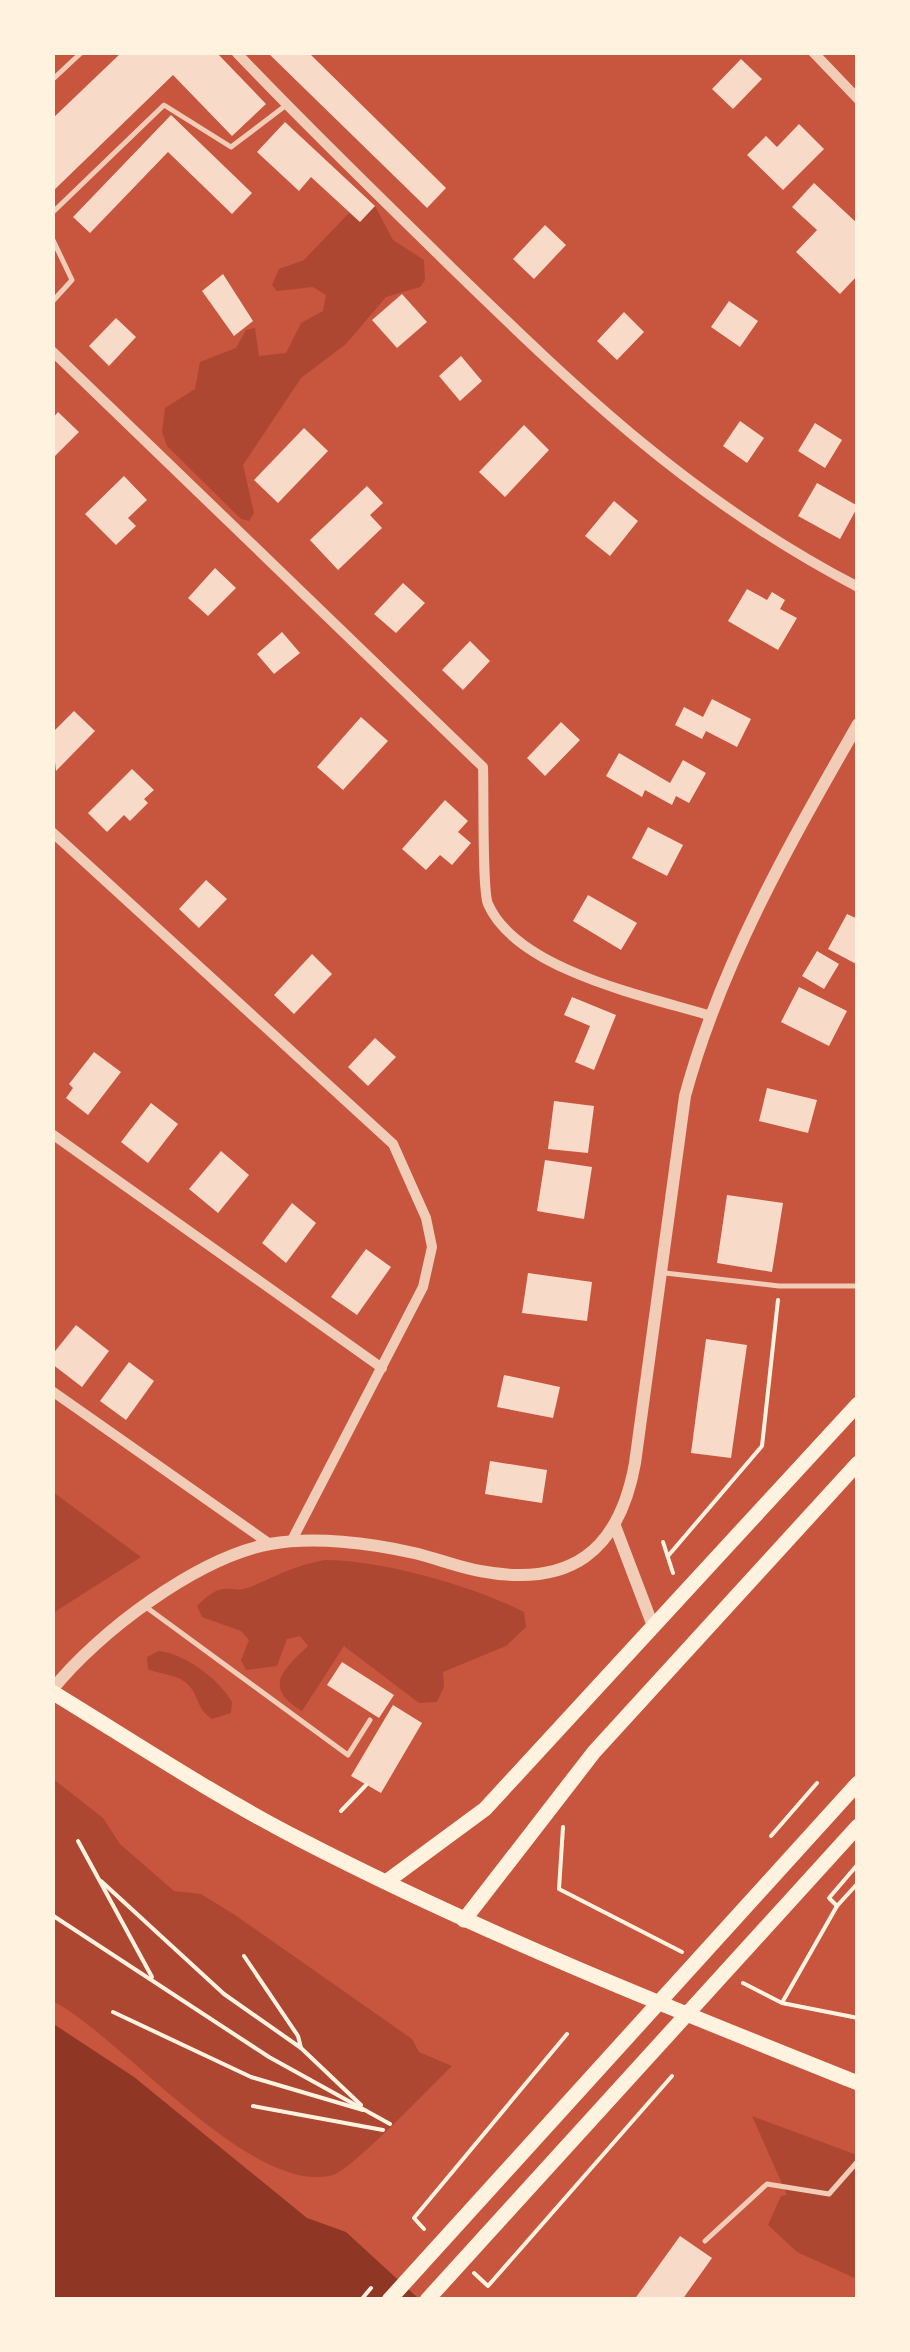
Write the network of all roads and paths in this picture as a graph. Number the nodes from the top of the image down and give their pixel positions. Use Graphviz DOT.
graph roads {
  1 [pos="82,52"];
  2 [pos="236,52"];
  3 [pos="813,52"];
  4 [pos="52,80"];
  5 [pos="858,99"];
  6 [pos="286,105"];
  7 [pos="52,214"];
  8 [pos="52,238"];
  9 [pos="52,302"];
  10 [pos="52,351"];
  11 [pos="858,587"];
  12 [pos="858,724"];
  13 [pos="52,832"];
  14 [pos="708,1015"];
  15 [pos="52,1134"];
  16 [pos="662,1272"];
  17 [pos="779,1286"];
  18 [pos="858,1286"];
  19 [pos="382,1368"];
  20 [pos="52,1391"];
  21 [pos="858,1404"];
  22 [pos="858,1463"];
  23 [pos="616,1526"];
  24 [pos="291,1542"];
  25 [pos="270,1544"];
  26 [pos="668,1556"];
  27 [pos="146,1607"];
  28 [pos="653,1626"];
  29 [pos="52,1691"];
  30 [pos="370,1720"];
  31 [pos="817,1784"];
  32 [pos="858,1784"];
  33 [pos="366,1785"];
  34 [pos="341,1810"];
  35 [pos="571,1816"];
  36 [pos="858,1826"];
  37 [pos="771,1836"];
  38 [pos="78,1841"];
  39 [pos="858,1864"];
  40 [pos="100,1880"];
  41 [pos="386,1882"];
  42 [pos="858,1883"];
  43 [pos="836,1906"];
  44 [pos="52,1916"];
  45 [pos="464,1920"];
  46 [pos="244,1956"];
  47 [pos="696,1959"];
  48 [pos="730,1977"];
  49 [pos="154,1982"];
  50 [pos="782,2003"];
  51 [pos="113,2012"];
  52 [pos="858,2018"];
  53 [pos="567,2034"];
  54 [pos="301,2048"];
  55 [pos="672,2076"];
  56 [pos="858,2083"];
  57 [pos="254,2106"];
  58 [pos="368,2112"];
  59 [pos="390,2124"];
  60 [pos="383,2130"];
  61 [pos="858,2161"];
  62 [pos="424,2230"];
  63 [pos="705,2241"];
  64 [pos="474,2274"];
  65 [pos="388,2300"];
  66 [pos="427,2300"];
  1 -- 4 [label="lane"];
  2 -- 6 [label="street"];
  3 -- 5 [label="street"];
  6 -- 7 [label="lane"];
  6 -- 11 [label="street"];
  8 -- 9 [label="lane"];
  10 -- 14 [label="street"];
  12 -- 14 [label="street"];
  13 -- 19 [label="street"];
  14 -- 16 [label="street"];
  15 -- 19 [label="street"];
  16 -- 17 [label="lane"];
  16 -- 23 [label="street"];
  17 -- 18 [label="lane"];
  17 -- 26 [label="path"];
  19 -- 24 [label="street"];
  20 -- 25 [label="street"];
  21 -- 28 [label="main road"];
  22 -- 45 [label="main road"];
  23 -- 24 [label="street"];
  23 -- 28 [label="street"];
  24 -- 25 [label="street"];
  25 -- 27 [label="street"];
  27 -- 29 [label="street"];
  27 -- 30 [label="lane"];
  28 -- 41 [label="main road"];
  29 -- 41 [label="main road"];
  31 -- 37 [label="path"];
  32 -- 65 [label="main road"];
  33 -- 34 [label="path"];
  35 -- 47 [label="path"];
  36 -- 66 [label="main road"];
  38 -- 40 [label="path"];
  39 -- 43 [label="path"];
  40 -- 49 [label="path"];
  40 -- 54 [label="path"];
  41 -- 45 [label="main road"];
  42 -- 43 [label="path"];
  43 -- 50 [label="path"];
  44 -- 49 [label="path"];
  45 -- 56 [label="main road"];
  46 -- 54 [label="path"];
  48 -- 50 [label="path"];
  49 -- 58 [label="path"];
  50 -- 52 [label="path"];
  51 -- 58 [label="path"];
  53 -- 62 [label="path"];
  54 -- 58 [label="path"];
  55 -- 64 [label="path"];
  57 -- 60 [label="path"];
  58 -- 59 [label="path"];
  61 -- 63 [label="lane"];
}
